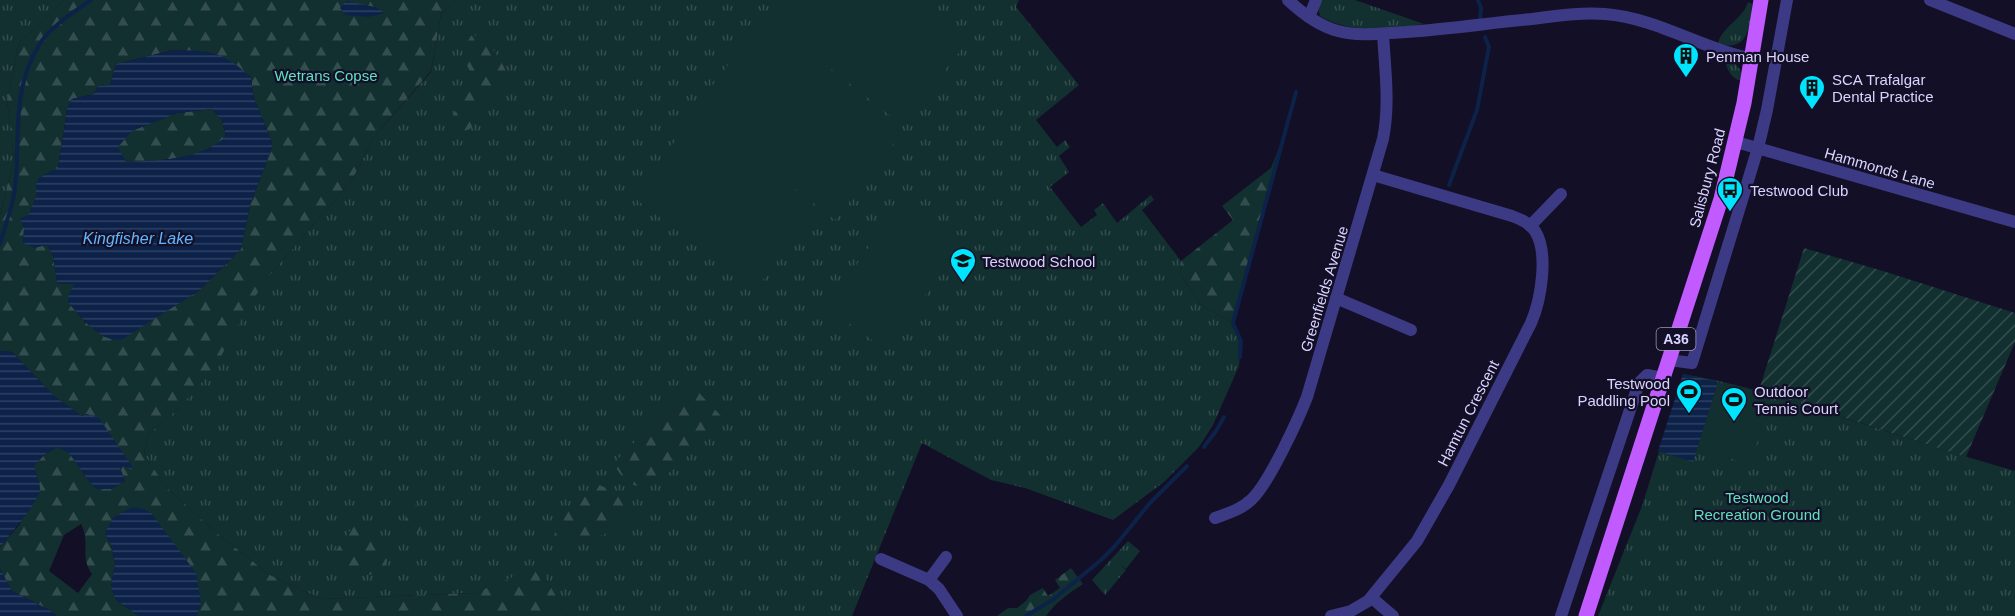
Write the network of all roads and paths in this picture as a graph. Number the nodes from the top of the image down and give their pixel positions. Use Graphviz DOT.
graph roads {
  1 [pos="1288,0"];
  2 [pos="1316,0"];
  3 [pos="1761,0"];
  4 [pos="1786,0"];
  5 [pos="1930,0"];
  6 [pos="1309,16"];
  7 [pos="1383,34"];
  8 [pos="2015,34"];
  9 [pos="1752,59"];
  10 [pos="1736,142"];
  11 [pos="1758,148"];
  12 [pos="1373,175"];
  13 [pos="1561,194"];
  14 [pos="2015,222"];
  15 [pos="1530,226"];
  16 [pos="1336,298"];
  17 [pos="1411,330"];
  18 [pos="1669,360"];
  19 [pos="1663,378"];
  20 [pos="1215,518"];
  21 [pos="946,557"];
  22 [pos="881,559"];
  23 [pos="929,580"];
  24 [pos="1372,598"];
  25 [pos="957,616"];
  26 [pos="1331,616"];
  27 [pos="1393,616"];
  28 [pos="1561,616"];
  29 [pos="1586,616"];
  1 -- 6 [label="street"];
  2 -- 6 [label="street"];
  3 -- 9 [label="main road, Salisbury Road / A36"];
  4 -- 11 [label="street"];
  5 -- 8 [label="street"];
  6 -- 7 [label="street"];
  7 -- 9 [label="street"];
  7 -- 12 [label="street, Greenfields Avenue"];
  9 -- 10 [label="main road, Salisbury Road / A36"];
  10 -- 11 [label="street, Hammonds Lane"];
  10 -- 18 [label="main road, Salisbury Road / A36"];
  11 -- 14 [label="street, Hammonds Lane"];
  11 -- 18 [label="street"];
  12 -- 15 [label="street"];
  12 -- 16 [label="street, Greenfields Avenue"];
  13 -- 15 [label="street"];
  15 -- 24 [label="street, Hamtun Crescent"];
  16 -- 17 [label="street"];
  16 -- 20 [label="street, Greenfields Avenue"];
  18 -- 19 [label="main road, Salisbury Road / A36"];
  19 -- 28 [label="street"];
  19 -- 29 [label="main road, Salisbury Road / A36"];
  21 -- 23 [label="street"];
  22 -- 23 [label="street"];
  23 -- 25 [label="street"];
  24 -- 26 [label="street, Hamtun Crescent"];
  24 -- 27 [label="street"];
}
